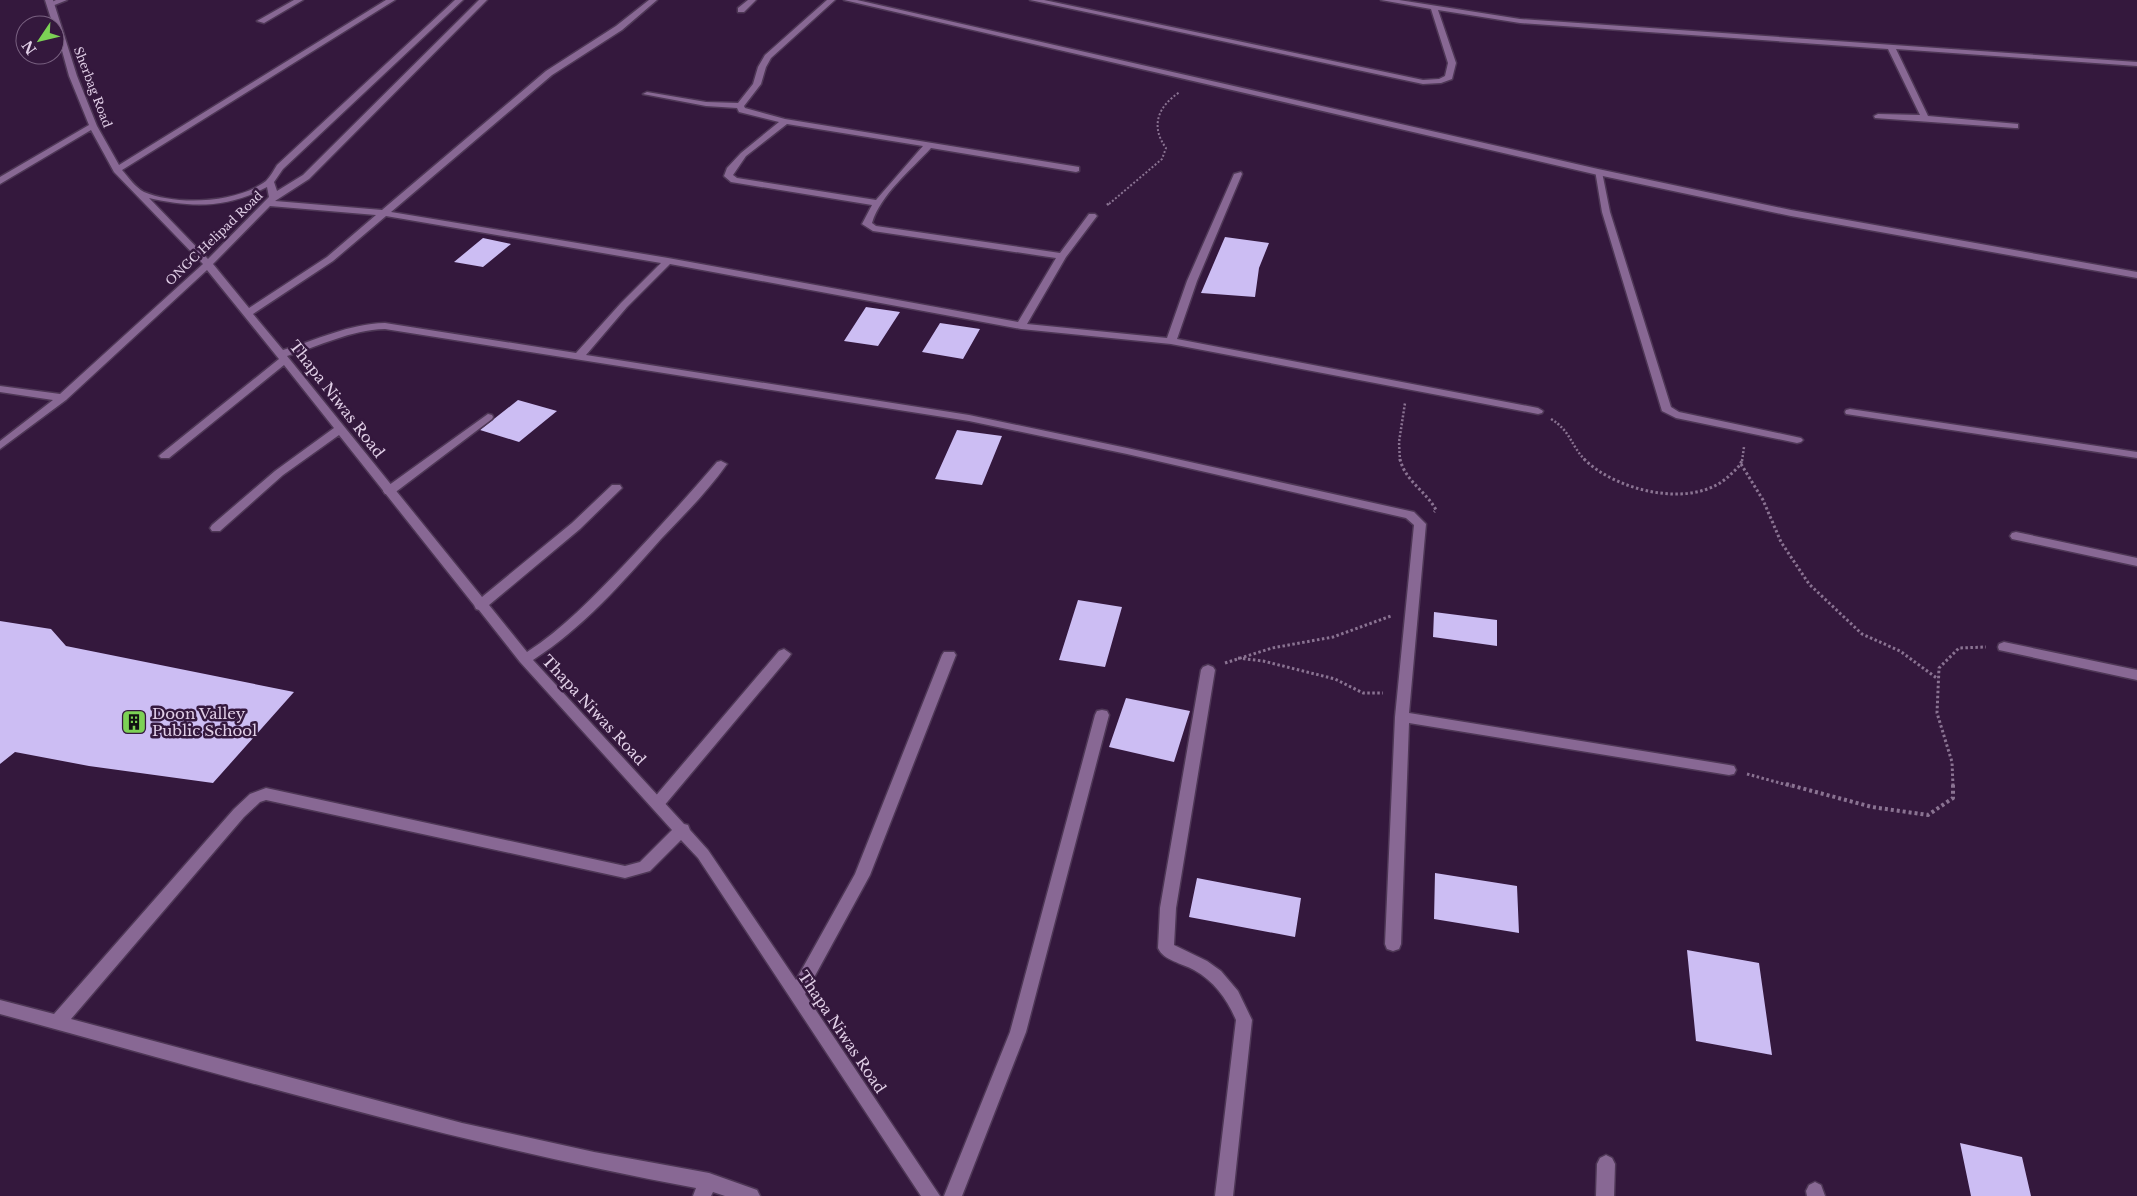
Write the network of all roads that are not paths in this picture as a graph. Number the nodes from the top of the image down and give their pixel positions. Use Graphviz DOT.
graph roads {
  1 [pos="63,0"];
  2 [pos="300,0"];
  3 [pos="391,0"];
  4 [pos="459,0"];
  5 [pos="483,0"];
  6 [pos="653,0"];
  7 [pos="752,0"];
  8 [pos="831,0"];
  9 [pos="848,0"];
  10 [pos="1034,0"];
  11 [pos="1079,0"];
  12 [pos="1385,0"];
  13 [pos="50,2"];
  14 [pos="1072,8"];
  15 [pos="1434,9"];
  16 [pos="741,10"];
  17 [pos="261,21"];
  18 [pos="1891,47"];
  19 [pos="2137,64"];
  20 [pos="648,94"];
  21 [pos="740,106"];
  22 [pos="1878,116"];
  23 [pos="1925,118"];
  24 [pos="785,121"];
  25 [pos="93,126"];
  26 [pos="2015,126"];
  27 [pos="929,145"];
  28 [pos="1076,169"];
  29 [pos="117,170"];
  30 [pos="1598,172"];
  31 [pos="1238,174"];
  32 [pos="0,181"];
  33 [pos="270,182"];
  34 [pos="138,193"];
  35 [pos="271,200"];
  36 [pos="878,203"];
  37 [pos="383,213"];
  38 [pos="1092,216"];
  39 [pos="1062,256"];
  40 [pos="668,261"];
  41 [pos="208,264"];
  42 [pos="2137,275"];
  43 [pos="248,313"];
  44 [pos="1021,326"];
  45 [pos="1171,341"];
  46 [pos="580,355"];
  47 [pos="284,357"];
  48 [pos="0,389"];
  49 [pos="62,398"];
  50 [pos="1538,411"];
  51 [pos="1850,412"];
  52 [pos="488,417"];
  53 [pos="340,429"];
  54 [pos="1797,440"];
  55 [pos="0,446"];
  56 [pos="2137,454"];
  57 [pos="164,456"];
  58 [pos="721,464"];
  59 [pos="616,488"];
  60 [pos="389,491"];
  61 [pos="216,528"];
  62 [pos="2016,536"];
  63 [pos="2137,562"];
  64 [pos="480,606"];
  65 [pos="2004,647"];
  66 [pos="784,654"];
  67 [pos="949,655"];
  68 [pos="525,659"];
  69 [pos="1208,670"];
  70 [pos="2137,675"];
  71 [pos="1102,715"];
  72 [pos="1402,716"];
  73 [pos="1729,770"];
  74 [pos="658,803"];
  75 [pos="683,829"];
  76 [pos="1394,944"];
  77 [pos="797,994"];
  78 [pos="0,1007"];
  79 [pos="58,1022"];
  80 [pos="1606,1164"];
  81 [pos="705,1189"];
  82 [pos="752,1196"];
  83 [pos="931,1196"];
  84 [pos="953,1196"];
  85 [pos="1224,1196"];
  86 [pos="1605,1196"];
  1 -- 13 [label="street"];
  2 -- 17 [label="street"];
  3 -- 29 [label="street"];
  4 -- 33 [label="street"];
  5 -- 35 [label="street, ONGC Helipad Road"];
  6 -- 37 [label="street"];
  7 -- 16 [label="street"];
  8 -- 21 [label="street"];
  9 -- 30 [label="street"];
  10 -- 14 [label="street"];
  11 -- 14 [label="street"];
  12 -- 15 [label="street"];
  13 -- 25 [label="street, Sherbag Road"];
  14 -- 15 [label="street"];
  15 -- 18 [label="street"];
  18 -- 19 [label="street"];
  18 -- 23 [label="street"];
  20 -- 21 [label="street"];
  21 -- 24 [label="street"];
  22 -- 23 [label="street"];
  23 -- 26 [label="street"];
  24 -- 27 [label="street"];
  24 -- 36 [label="street"];
  25 -- 29 [label="street, Sherbag Road"];
  25 -- 32 [label="street"];
  27 -- 28 [label="street"];
  27 -- 36 [label="street"];
  29 -- 34 [label="street, Sherbag Road"];
  30 -- 42 [label="street"];
  30 -- 54 [label="street"];
  31 -- 45 [label="street"];
  33 -- 34 [label="street"];
  33 -- 35 [label="street"];
  34 -- 41 [label="street, Sherbag Road"];
  35 -- 37 [label="street"];
  35 -- 41 [label="street, ONGC Helipad Road"];
  36 -- 39 [label="street"];
  37 -- 40 [label="street"];
  37 -- 43 [label="street"];
  38 -- 39 [label="street"];
  39 -- 44 [label="street"];
  40 -- 44 [label="street"];
  40 -- 46 [label="street"];
  41 -- 43 [label="street, Thapa Niwas Road"];
  41 -- 49 [label="street, ONGC Helipad Road"];
  43 -- 47 [label="street, Thapa Niwas Road"];
  44 -- 45 [label="street"];
  45 -- 50 [label="street"];
  46 -- 47 [label="street"];
  46 -- 72 [label="street"];
  47 -- 53 [label="street, Thapa Niwas Road"];
  47 -- 57 [label="street"];
  48 -- 49 [label="street"];
  49 -- 55 [label="street, ONGC Helipad Road"];
  51 -- 56 [label="street"];
  52 -- 60 [label="street"];
  53 -- 60 [label="street, Thapa Niwas Road"];
  53 -- 61 [label="street"];
  58 -- 68 [label="street"];
  59 -- 64 [label="street"];
  60 -- 64 [label="street, Thapa Niwas Road"];
  62 -- 63 [label="street"];
  64 -- 68 [label="street, Thapa Niwas Road"];
  65 -- 70 [label="street"];
  66 -- 74 [label="street"];
  67 -- 77 [label="street"];
  68 -- 74 [label="street, Thapa Niwas Road"];
  69 -- 85 [label="street"];
  71 -- 84 [label="street"];
  72 -- 73 [label="street"];
  72 -- 76 [label="street"];
  74 -- 75 [label="street, Thapa Niwas Road"];
  75 -- 77 [label="street, Thapa Niwas Road"];
  75 -- 79 [label="street"];
  77 -- 83 [label="street, Thapa Niwas Road"];
  78 -- 79 [label="street"];
  79 -- 81 [label="street"];
  80 -- 86 [label="street"];
  81 -- 82 [label="street"];
}
